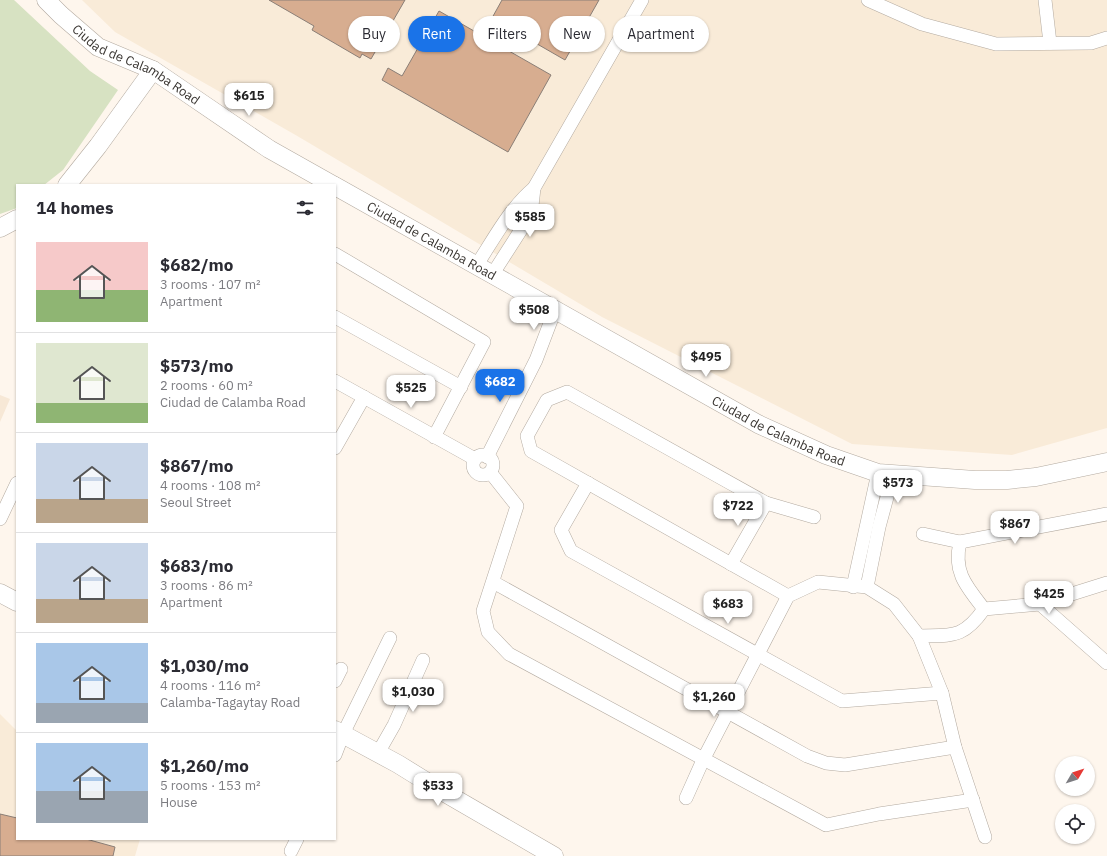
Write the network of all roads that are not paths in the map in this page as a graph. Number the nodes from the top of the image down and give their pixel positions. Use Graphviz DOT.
graph roads {
  1 [pos="46,0"];
  2 [pos="642,0"];
  3 [pos="868,0"];
  4 [pos="1045,0"];
  5 [pos="1107,38"];
  6 [pos="1050,43"];
  7 [pos="152,70"];
  8 [pos="68,184"];
  9 [pos="330,184"];
  10 [pos="336,187"];
  11 [pos="534,188"];
  12 [pos="16,220"];
  13 [pos="0,228"];
  14 [pos="336,255"];
  15 [pos="476,266"];
  16 [pos="492,275"];
  17 [pos="555,310"];
  18 [pos="336,318"];
  19 [pos="336,382"];
  20 [pos="461,387"];
  21 [pos="364,397"];
  22 [pos="434,437"];
  23 [pos="336,445"];
  24 [pos="481,458"];
  25 [pos="1107,462"];
  26 [pos="490,472"];
  27 [pos="886,474"];
  28 [pos="588,483"];
  29 [pos="16,484"];
  30 [pos="766,502"];
  31 [pos="1107,514"];
  32 [pos="814,517"];
  33 [pos="0,519"];
  34 [pos="923,534"];
  35 [pos="960,542"];
  36 [pos="731,564"];
  37 [pos="493,582"];
  38 [pos="1107,583"];
  39 [pos="853,587"];
  40 [pos="867,587"];
  41 [pos="0,593"];
  42 [pos="788,596"];
  43 [pos="16,601"];
  44 [pos="1040,604"];
  45 [pos="984,609"];
  46 [pos="919,636"];
  47 [pos="390,638"];
  48 [pos="758,656"];
  49 [pos="424,660"];
  50 [pos="1107,663"];
  51 [pos="341,669"];
  52 [pos="336,679"];
  53 [pos="942,693"];
  54 [pos="729,712"];
  55 [pos="339,732"];
  56 [pos="955,747"];
  57 [pos="336,749"];
  58 [pos="378,753"];
  59 [pos="703,760"];
  60 [pos="686,798"];
  61 [pos="972,800"];
  62 [pos="984,837"];
  63 [pos="297,840"];
  64 [pos="292,851"];
  65 [pos="546,854"];
  1 -- 7 [label="main road, Ciudad de Calamba Road"];
  2 -- 11 [label="street"];
  3 -- 6 [label="street"];
  4 -- 6 [label="street"];
  5 -- 6 [label="street"];
  7 -- 8 [label="main road"];
  7 -- 9 [label="main road, Ciudad de Calamba Road"];
  10 -- 15 [label="main road, Ciudad de Calamba Road"];
  11 -- 15 [label="street"];
  11 -- 16 [label="street"];
  12 -- 13 [label="main road"];
  14 -- 20 [label="street"];
  15 -- 16 [label="main road, Ciudad de Calamba Road"];
  16 -- 17 [label="main road, Ciudad de Calamba Road"];
  17 -- 24 [label="street"];
  17 -- 27 [label="main road, Ciudad de Calamba Road"];
  18 -- 20 [label="street"];
  19 -- 21 [label="street"];
  20 -- 22 [label="street"];
  21 -- 22 [label="street"];
  21 -- 23 [label="street"];
  22 -- 24 [label="street"];
  24 -- 26 [label="street"];
  24 -- 26 [label="street"];
  25 -- 27 [label="main road, Ciudad de Calamba Road"];
  26 -- 37 [label="street"];
  27 -- 39 [label="street"];
  27 -- 40 [label="street"];
  28 -- 30 [label="street"];
  28 -- 36 [label="street"];
  28 -- 48 [label="street"];
  29 -- 33 [label="street"];
  30 -- 32 [label="street"];
  30 -- 36 [label="street"];
  31 -- 35 [label="street"];
  34 -- 35 [label="street"];
  35 -- 45 [label="street"];
  36 -- 42 [label="street"];
  37 -- 54 [label="street"];
  37 -- 59 [label="street"];
  38 -- 44 [label="street"];
  39 -- 40 [label="street"];
  39 -- 42 [label="street"];
  40 -- 46 [label="street"];
  41 -- 43 [label="main road"];
  42 -- 48 [label="street"];
  44 -- 45 [label="street"];
  44 -- 50 [label="street"];
  45 -- 46 [label="street"];
  46 -- 53 [label="street"];
  47 -- 55 [label="street"];
  48 -- 53 [label="street"];
  48 -- 54 [label="street"];
  49 -- 58 [label="street"];
  51 -- 52 [label="street"];
  53 -- 56 [label="street"];
  54 -- 56 [label="street"];
  54 -- 59 [label="street"];
  55 -- 57 [label="street"];
  55 -- 58 [label="main road"];
  56 -- 61 [label="street"];
  58 -- 65 [label="main road"];
  59 -- 60 [label="street"];
  59 -- 61 [label="street"];
  61 -- 62 [label="street"];
  63 -- 64 [label="street"];
}
